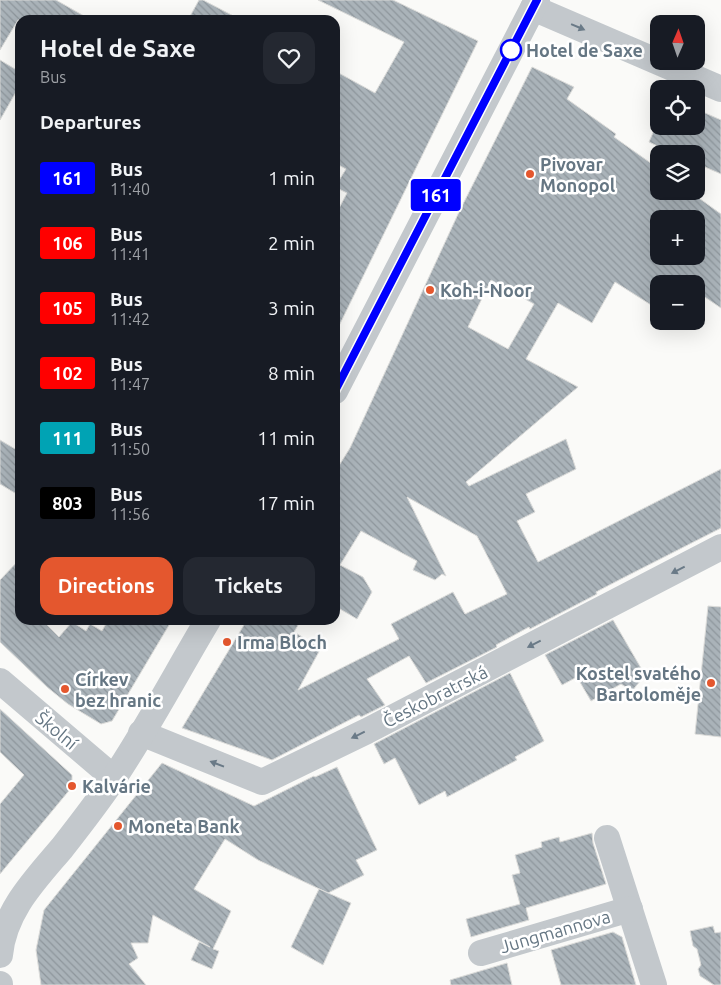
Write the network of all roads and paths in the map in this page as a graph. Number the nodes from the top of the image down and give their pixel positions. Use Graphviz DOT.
graph roads {
  1 [pos="535,4"];
  2 [pos="721,89"];
  3 [pos="340,381"];
  4 [pos="719,549"];
  5 [pos="205,625"];
  6 [pos="0,681"];
  7 [pos="141,733"];
  8 [pos="114,778"];
  9 [pos="608,838"];
  10 [pos="630,909"];
  11 [pos="480,953"];
  12 [pos="0,955"];
  13 [pos="654,985"];
  1 -- 2 [label="street, one-way"];
  1 -- 3 [label="street"];
  4 -- 7 [label="street, Českobratrská, one-way"];
  5 -- 7 [label="street"];
  6 -- 8 [label="street, Školní"];
  7 -- 8 [label="street"];
  8 -- 12 [label="street"];
  9 -- 10 [label="street, Jungmannova"];
  10 -- 11 [label="street, Jungmannova"];
  10 -- 13 [label="street, Jungmannova"];
}
